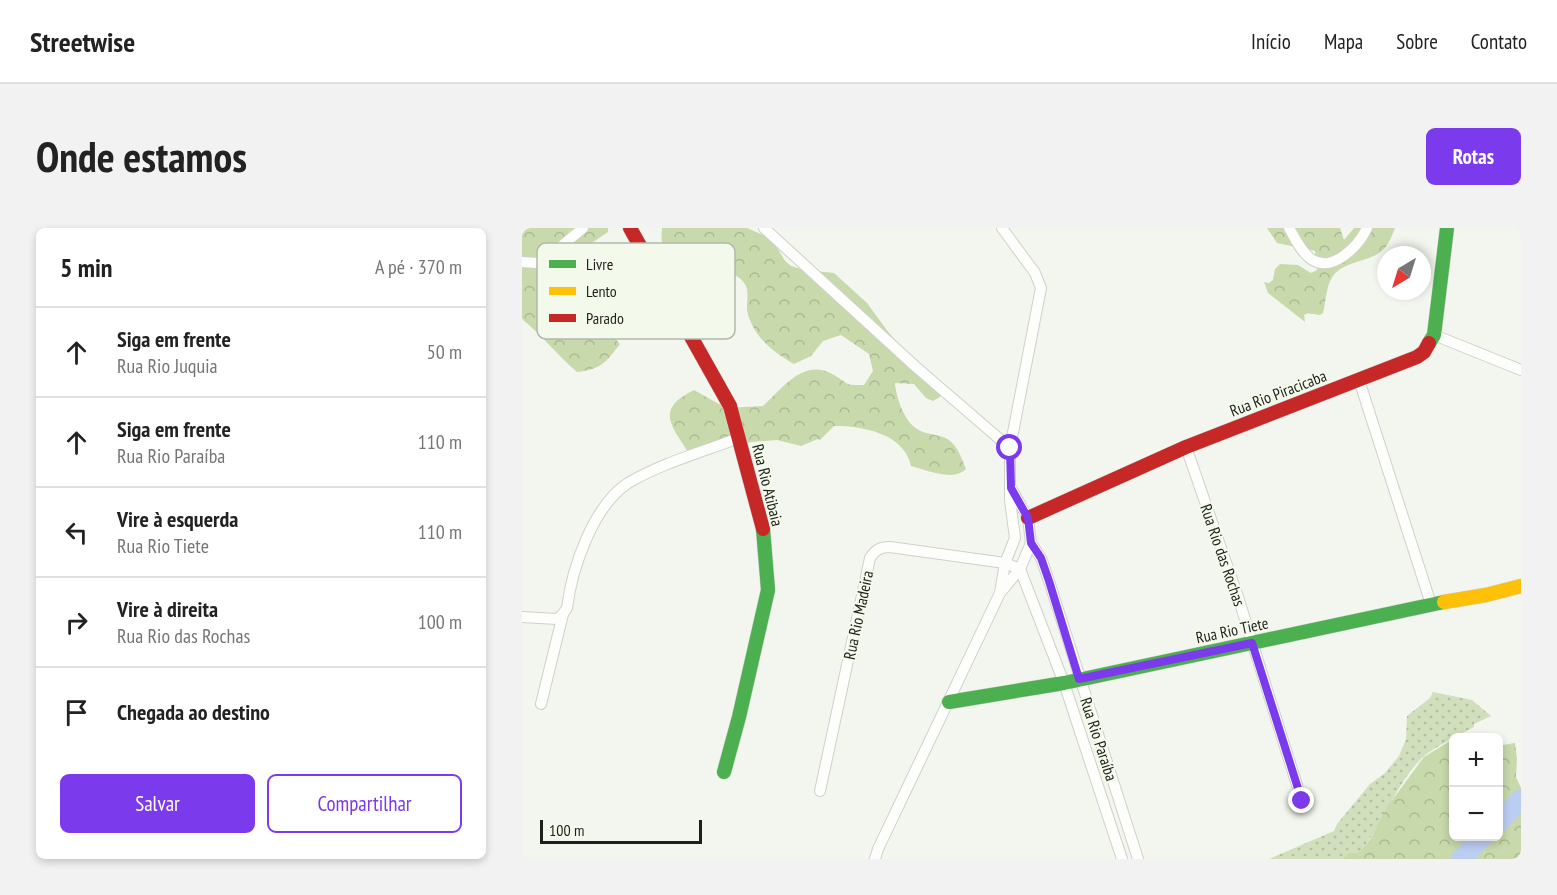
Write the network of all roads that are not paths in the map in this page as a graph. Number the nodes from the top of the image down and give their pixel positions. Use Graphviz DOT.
graph roads {
  1 [pos="583,228"];
  2 [pos="630,228"];
  3 [pos="764,228"];
  4 [pos="1002,228"];
  5 [pos="1289,228"];
  6 [pos="1368,228"];
  7 [pos="1447,228"];
  8 [pos="565,243"];
  9 [pos="638,243"];
  10 [pos="522,262"];
  11 [pos="537,263"];
  12 [pos="1434,335"];
  13 [pos="692,339"];
  14 [pos="1521,370"];
  15 [pos="1359,380"];
  16 [pos="739,438"];
  17 [pos="1186,447"];
  18 [pos="1010,448"];
  19 [pos="1011,488"];
  20 [pos="1028,518"];
  21 [pos="1015,538"];
  22 [pos="1031,543"];
  23 [pos="1005,562"];
  24 [pos="1020,569"];
  25 [pos="1521,586"];
  26 [pos="1000,593"];
  27 [pos="1431,604"];
  28 [pos="563,614"];
  29 [pos="522,617"];
  30 [pos="1252,643"];
  31 [pos="1079,679"];
  32 [pos="1064,683"];
  33 [pos="950,702"];
  34 [pos="541,704"];
  35 [pos="724,772"];
  36 [pos="820,791"];
  37 [pos="1302,801"];
  38 [pos="875,859"];
  39 [pos="1122,859"];
  40 [pos="1138,859"];
  1 -- 8 [label="street"];
  2 -- 9 [label="street, Rua Rio Atibaia"];
  3 -- 18 [label="street"];
  4 -- 18 [label="street"];
  5 -- 6 [label="street"];
  7 -- 12 [label="street"];
  10 -- 11 [label="street"];
  12 -- 14 [label="street"];
  12 -- 15 [label="street, Rua Rio Piracicaba"];
  13 -- 16 [label="street, Rua Rio Atibaia"];
  15 -- 17 [label="street, Rua Rio Piracicaba"];
  15 -- 27 [label="street"];
  16 -- 28 [label="street"];
  16 -- 35 [label="street, Rua Rio Atibaia"];
  17 -- 20 [label="street, Rua Rio Piracicaba"];
  17 -- 30 [label="street, Rua Rio das Rochas"];
  18 -- 19 [label="street"];
  19 -- 20 [label="street"];
  19 -- 21 [label="street"];
  20 -- 22 [label="street, Rua Rio Paraíba"];
  21 -- 22 [label="street"];
  21 -- 23 [label="street"];
  22 -- 24 [label="street"];
  22 -- 31 [label="street, Rua Rio Paraíba"];
  23 -- 24 [label="street, Rua Rio Madeira"];
  23 -- 26 [label="street"];
  23 -- 36 [label="street, Rua Rio Madeira"];
  24 -- 26 [label="street"];
  24 -- 32 [label="street, Rua Rio Paraíba"];
  25 -- 27 [label="street, Rua Rio Tiete"];
  26 -- 33 [label="street"];
  27 -- 30 [label="street, Rua Rio Tiete"];
  28 -- 29 [label="street"];
  28 -- 34 [label="street"];
  30 -- 31 [label="street, Rua Rio Tiete"];
  30 -- 37 [label="street, Rua Rio das Rochas"];
  31 -- 32 [label="street, Rua Rio Tiete"];
  31 -- 40 [label="street, Rua Rio Paraíba"];
  32 -- 33 [label="street, Rua Rio Tiete"];
  32 -- 39 [label="street, Rua Rio Paraíba"];
  33 -- 38 [label="street"];
}
